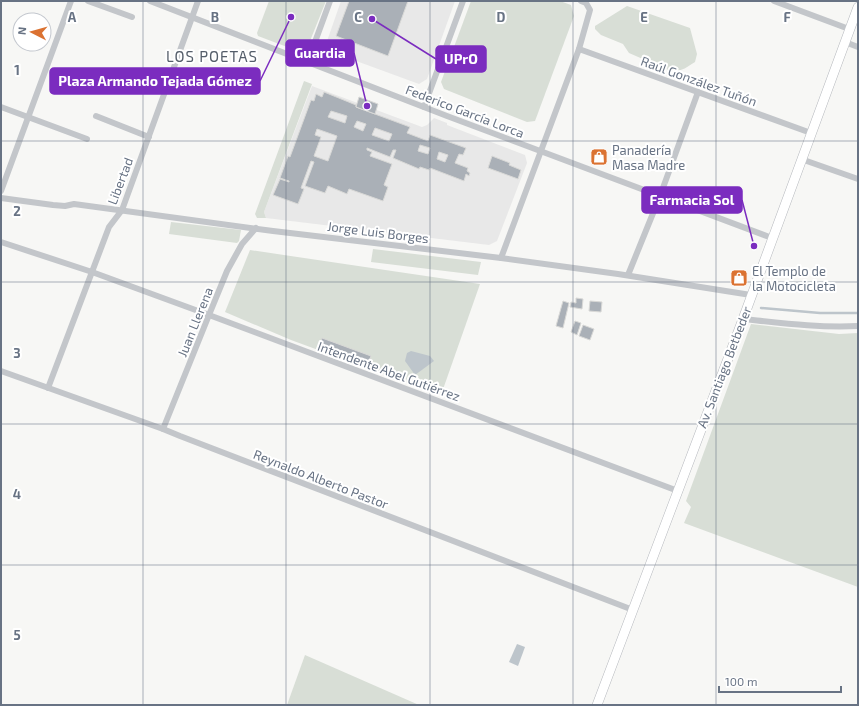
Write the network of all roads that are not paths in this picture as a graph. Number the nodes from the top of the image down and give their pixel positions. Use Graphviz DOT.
graph roads {
  1 [pos="71,1"];
  2 [pos="88,1"];
  3 [pos="150,1"];
  4 [pos="198,1"];
  5 [pos="330,1"];
  6 [pos="463,1"];
  7 [pos="581,1"];
  8 [pos="774,1"];
  9 [pos="858,6"];
  10 [pos="132,17"];
  11 [pos="192,17"];
  12 [pos="850,29"];
  13 [pos="845,42"];
  14 [pos="858,47"];
  15 [pos="579,49"];
  16 [pos="308,61"];
  17 [pos="698,92"];
  18 [pos="1,107"];
  19 [pos="424,107"];
  20 [pos="96,116"];
  21 [pos="28,117"];
  22 [pos="811,133"];
  23 [pos="148,137"];
  24 [pos="87,139"];
  25 [pos="541,152"];
  26 [pos="801,159"];
  27 [pos="858,179"];
  28 [pos="1,191"];
  29 [pos="660,196"];
  30 [pos="1,198"];
  31 [pos="122,210"];
  32 [pos="256,228"];
  33 [pos="772,238"];
  34 [pos="1,242"];
  35 [pos="501,258"];
  36 [pos="92,272"];
  37 [pos="628,275"];
  38 [pos="751,295"];
  39 [pos="208,315"];
  40 [pos="743,319"];
  41 [pos="858,326"];
  42 [pos="1,372"];
  43 [pos="48,388"];
  44 [pos="163,429"];
  45 [pos="678,491"];
  46 [pos="632,610"];
  47 [pos="597,705"];
  1 -- 21 [label="street"];
  2 -- 10 [label="street"];
  3 -- 11 [label="street, Federico García Lorca"];
  4 -- 11 [label="street, Libertad"];
  5 -- 16 [label="street"];
  6 -- 19 [label="street"];
  7 -- 15 [label="street"];
  8 -- 12 [label="street"];
  9 -- 12 [label="main road, Av. Santiago Betbeder"];
  11 -- 16 [label="street, Federico García Lorca"];
  11 -- 23 [label="street, Libertad"];
  12 -- 13 [label="main road, Av. Santiago Betbeder"];
  13 -- 14 [label="street"];
  13 -- 22 [label="main road, Av. Santiago Betbeder"];
  15 -- 17 [label="street, Raúl González Tuñón"];
  15 -- 25 [label="street"];
  16 -- 19 [label="street, Federico García Lorca"];
  17 -- 22 [label="street, Raúl González Tuñón"];
  17 -- 29 [label="street"];
  18 -- 21 [label="street"];
  19 -- 25 [label="street, Federico García Lorca"];
  20 -- 23 [label="street"];
  21 -- 24 [label="street"];
  21 -- 28 [label="street"];
  22 -- 26 [label="main road, Av. Santiago Betbeder"];
  23 -- 31 [label="street, Libertad"];
  25 -- 29 [label="street, Federico García Lorca"];
  25 -- 35 [label="street"];
  26 -- 27 [label="street"];
  26 -- 33 [label="main road, Av. Santiago Betbeder"];
  29 -- 33 [label="street, Federico García Lorca"];
  29 -- 37 [label="street"];
  30 -- 31 [label="street, Jorge Luis Borges"];
  31 -- 32 [label="street, Jorge Luis Borges"];
  31 -- 36 [label="street, Libertad"];
  32 -- 35 [label="street, Jorge Luis Borges"];
  32 -- 39 [label="street, Juan Llerena"];
  33 -- 38 [label="main road, Av. Santiago Betbeder"];
  34 -- 36 [label="street, Intendente Abel Gutiérrez"];
  35 -- 37 [label="street, Jorge Luis Borges"];
  36 -- 39 [label="street, Intendente Abel Gutiérrez"];
  36 -- 43 [label="street, Libertad"];
  37 -- 38 [label="street, Jorge Luis Borges"];
  38 -- 40 [label="main road, Av. Santiago Betbeder"];
  39 -- 44 [label="street, Juan Llerena"];
  39 -- 45 [label="street, Intendente Abel Gutiérrez"];
  40 -- 41 [label="street"];
  40 -- 45 [label="main road, Av. Santiago Betbeder"];
  42 -- 43 [label="street, Reynaldo Alberto Pastor"];
  43 -- 44 [label="street, Reynaldo Alberto Pastor"];
  44 -- 46 [label="street, Reynaldo Alberto Pastor"];
  45 -- 46 [label="main road, Av. Santiago Betbeder"];
  46 -- 47 [label="main road, Av. Santiago Betbeder"];
}
